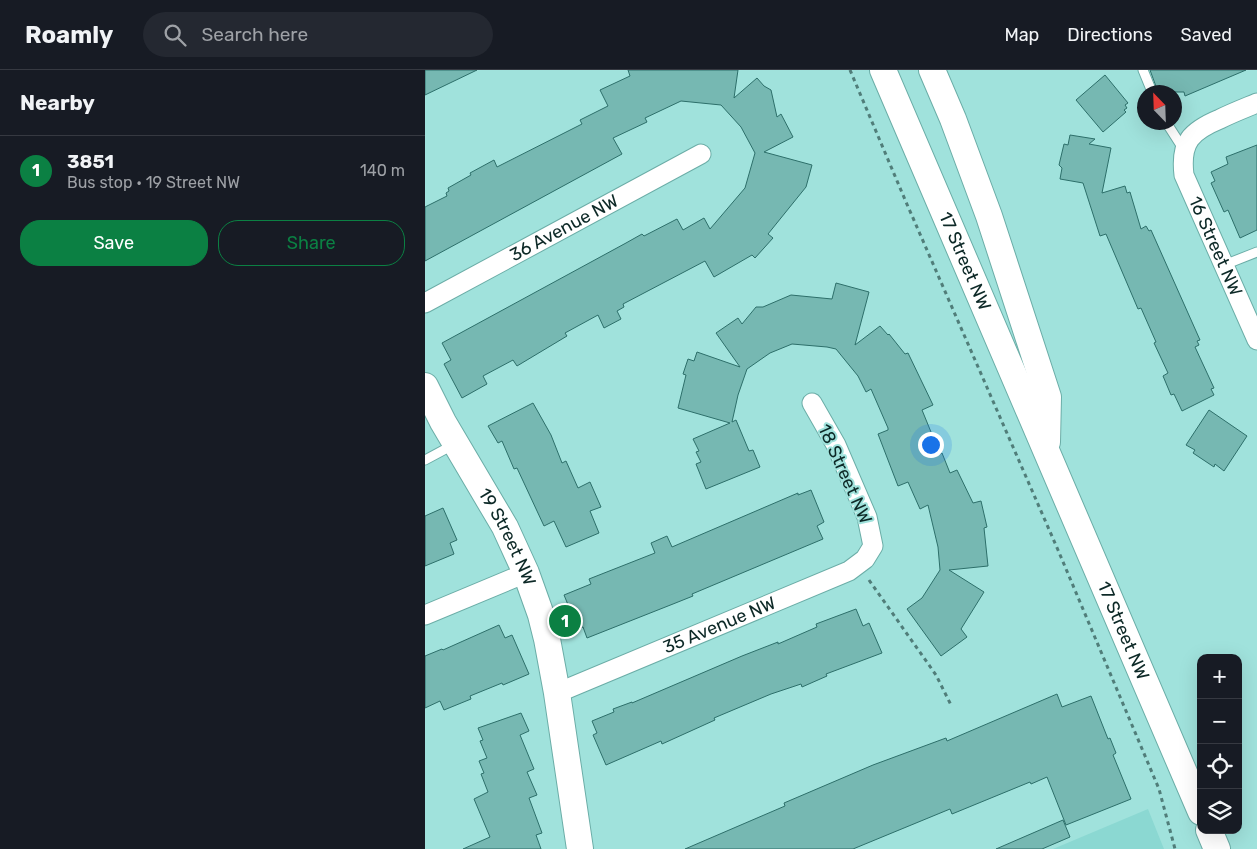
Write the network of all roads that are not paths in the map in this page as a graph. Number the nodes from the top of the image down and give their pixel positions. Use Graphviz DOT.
graph roads {
  1 [pos="883,70"];
  2 [pos="932,70"];
  3 [pos="1143,70"];
  4 [pos="1149,85"];
  5 [pos="1257,103"];
  6 [pos="1171,130"];
  7 [pos="1184,150"];
  8 [pos="701,154"];
  9 [pos="1257,252"];
  10 [pos="1224,265"];
  11 [pos="425,303"];
  12 [pos="1257,340"];
  13 [pos="425,386"];
  14 [pos="811,404"];
  15 [pos="455,444"];
  16 [pos="1047,450"];
  17 [pos="425,460"];
  18 [pos="873,546"];
  19 [pos="526,573"];
  20 [pos="425,615"];
  21 [pos="557,693"];
  22 [pos="1197,803"];
  23 [pos="1211,834"];
  24 [pos="580,849"];
  25 [pos="1217,849"];
  1 -- 16 [label="main road, 17 Street NW"];
  2 -- 16 [label="main road, 17 Street NW"];
  3 -- 4 [label="lane"];
  5 -- 7 [label="street"];
  6 -- 7 [label="lane"];
  7 -- 10 [label="street, 16 Street NW"];
  8 -- 11 [label="street, 36 Avenue NW"];
  9 -- 10 [label="lane"];
  10 -- 12 [label="street, 16 Street NW"];
  13 -- 15 [label="main road, 19 Street NW"];
  14 -- 18 [label="street, 18 Street NW"];
  15 -- 17 [label="lane"];
  15 -- 19 [label="main road, 19 Street NW"];
  16 -- 22 [label="main road, 17 Street NW"];
  18 -- 21 [label="street, 35 Avenue NW"];
  19 -- 20 [label="street"];
  19 -- 21 [label="main road, 19 Street NW"];
  21 -- 24 [label="main road, 19 Street NW"];
  23 -- 25 [label="main road"];
}
